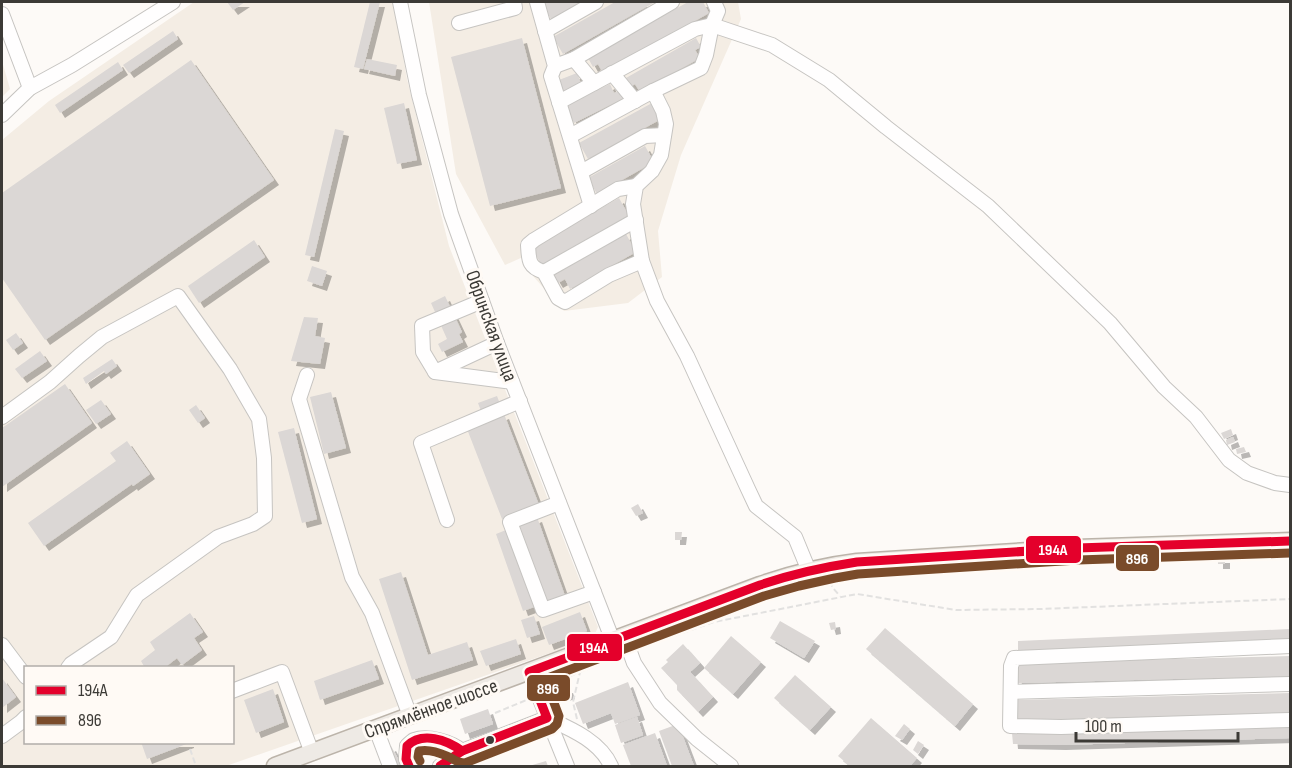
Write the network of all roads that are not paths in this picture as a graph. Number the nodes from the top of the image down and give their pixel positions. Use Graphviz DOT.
graph roads {
  1 [pos="172,2"];
  2 [pos="400,2"];
  3 [pos="514,2"];
  4 [pos="537,2"];
  5 [pos="596,2"];
  6 [pos="672,2"];
  7 [pos="714,2"];
  8 [pos="2,14"];
  9 [pos="459,23"];
  10 [pos="712,25"];
  11 [pos="544,31"];
  12 [pos="574,59"];
  13 [pos="555,66"];
  14 [pos="612,73"];
  15 [pos="594,83"];
  16 [pos="30,88"];
  17 [pos="653,91"];
  18 [pos="635,101"];
  19 [pos="559,102"];
  20 [pos="2,115"];
  21 [pos="664,135"];
  22 [pos="570,136"];
  23 [pos="581,172"];
  24 [pos="636,186"];
  25 [pos="591,206"];
  26 [pos="636,220"];
  27 [pos="642,261"];
  28 [pos="544,272"];
  29 [pos="482,301"];
  30 [pos="497,343"];
  31 [pos="435,372"];
  32 [pos="307,375"];
  33 [pos="512,382"];
  34 [pos="520,401"];
  35 [pos="2,417"];
  36 [pos="1290,485"];
  37 [pos="559,503"];
  38 [pos="447,520"];
  39 [pos="1290,541"];
  40 [pos="816,569"];
  41 [pos="594,592"];
  42 [pos="613,641"];
  43 [pos="2,645"];
  44 [pos="1290,646"];
  45 [pos="70,666"];
  46 [pos="529,672"];
  47 [pos="24,674"];
  48 [pos="1290,684"];
  49 [pos="234,690"];
  50 [pos="1011,692"];
  51 [pos="410,716"];
  52 [pos="547,718"];
  53 [pos="24,719"];
  54 [pos="1290,720"];
  55 [pos="376,729"];
  56 [pos="2,736"];
  57 [pos="462,751"];
  58 [pos="312,753"];
  59 [pos="275,766"];
  60 [pos="390,766"];
  61 [pos="409,766"];
  62 [pos="440,766"];
  63 [pos="567,766"];
  64 [pos="611,766"];
  65 [pos="730,766"];
  1 -- 16 [label="street"];
  2 -- 29 [label="street, Обринская улица"];
  3 -- 9 [label="street"];
  4 -- 11 [label="street"];
  5 -- 11 [label="street"];
  6 -- 12 [label="street"];
  7 -- 10 [label="street"];
  8 -- 16 [label="street"];
  10 -- 14 [label="street"];
  10 -- 17 [label="street"];
  10 -- 36 [label="street"];
  11 -- 13 [label="street"];
  12 -- 13 [label="street"];
  12 -- 15 [label="street"];
  13 -- 19 [label="street"];
  14 -- 15 [label="street"];
  14 -- 18 [label="street"];
  15 -- 19 [label="street"];
  16 -- 20 [label="street"];
  17 -- 18 [label="street"];
  17 -- 21 [label="street"];
  18 -- 22 [label="street"];
  19 -- 22 [label="street"];
  21 -- 23 [label="street"];
  21 -- 24 [label="street"];
  22 -- 23 [label="street"];
  23 -- 25 [label="street"];
  24 -- 25 [label="street"];
  24 -- 26 [label="street"];
  25 -- 28 [label="street"];
  26 -- 27 [label="street"];
  26 -- 28 [label="street"];
  27 -- 28 [label="street"];
  27 -- 40 [label="street"];
  29 -- 30 [label="street, Обринская улица"];
  29 -- 31 [label="street"];
  30 -- 31 [label="street"];
  30 -- 33 [label="street, Обринская улица"];
  31 -- 33 [label="street"];
  32 -- 51 [label="street"];
  33 -- 34 [label="street, Обринская улица"];
  34 -- 37 [label="street, Обринская улица"];
  34 -- 38 [label="street"];
  35 -- 45 [label="street"];
  37 -- 41 [label="street, Обринская улица"];
  37 -- 41 [label="street"];
  39 -- 40 [label="main road, Спрямлённое шоссе"];
  40 -- 42 [label="main road, Спрямлённое шоссе"];
  41 -- 42 [label="street, Обринская улица"];
  42 -- 46 [label="main road, Спрямлённое шоссе"];
  42 -- 65 [label="street"];
  43 -- 47 [label="street"];
  44 -- 50 [label="street"];
  46 -- 51 [label="main road, Спрямлённое шоссе"];
  46 -- 52 [label="street"];
  48 -- 50 [label="street"];
  49 -- 58 [label="street"];
  50 -- 54 [label="street"];
  51 -- 55 [label="main road, Спрямлённое шоссе"];
  52 -- 57 [label="street"];
  52 -- 63 [label="street"];
  52 -- 64 [label="street"];
  53 -- 56 [label="street"];
  55 -- 58 [label="main road, Спрямлённое шоссе"];
  55 -- 60 [label="street"];
  57 -- 61 [label="street"];
  57 -- 62 [label="street"];
  58 -- 59 [label="main road, Спрямлённое шоссе"];
}
